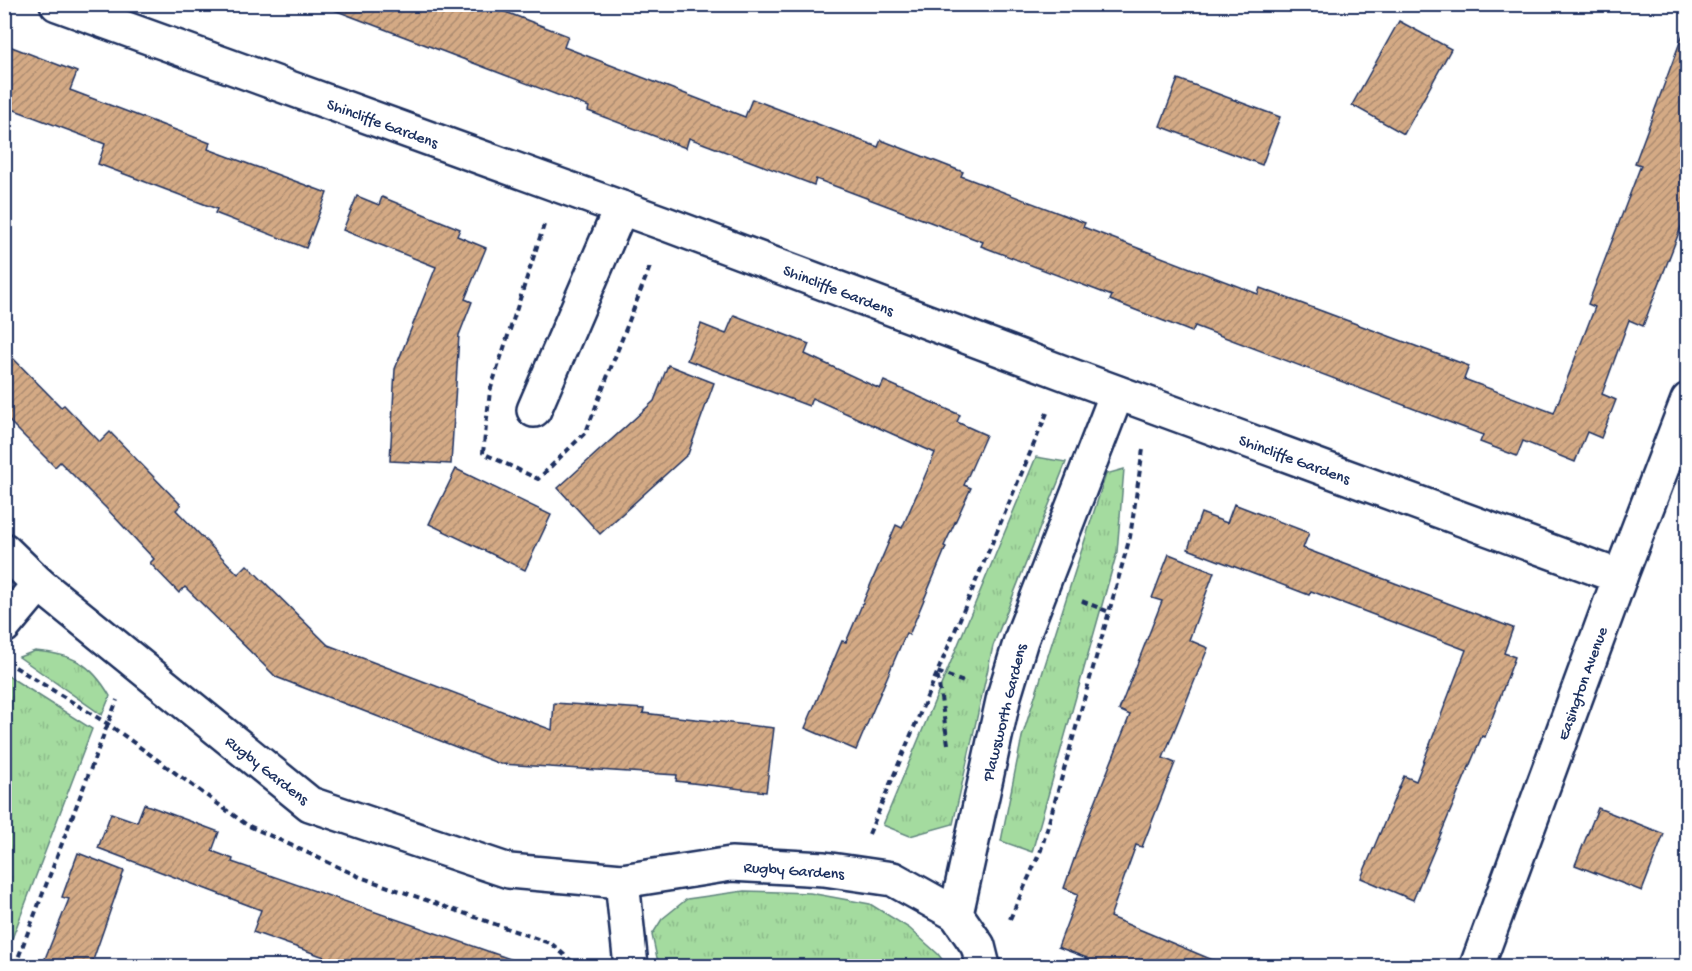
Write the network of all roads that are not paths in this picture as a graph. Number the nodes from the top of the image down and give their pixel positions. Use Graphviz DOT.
graph roads {
  1 [pos="57,4"];
  2 [pos="621,208"];
  3 [pos="1117,393"];
  4 [pos="1688,400"];
  5 [pos="534,410"];
  6 [pos="4,550"];
  7 [pos="1620,577"];
  8 [pos="39,584"];
  9 [pos="4,626"];
  10 [pos="622,881"];
  11 [pos="956,914"];
  12 [pos="632,966"];
  13 [pos="983,966"];
  14 [pos="1477,966"];
  1 -- 2 [label="street, Shincliffe Gardens"];
  2 -- 3 [label="street, Shincliffe Gardens"];
  2 -- 5 [label="street"];
  3 -- 7 [label="street, Shincliffe Gardens"];
  3 -- 11 [label="street, Plawsworth Gardens"];
  4 -- 7 [label="street, Easington Avenue"];
  6 -- 8 [label="street, Rugby Gardens"];
  7 -- 14 [label="street, Easington Avenue"];
  8 -- 9 [label="street"];
  8 -- 10 [label="street, Rugby Gardens"];
  10 -- 11 [label="street, Rugby Gardens"];
  10 -- 12 [label="street"];
  11 -- 13 [label="street"];
}
